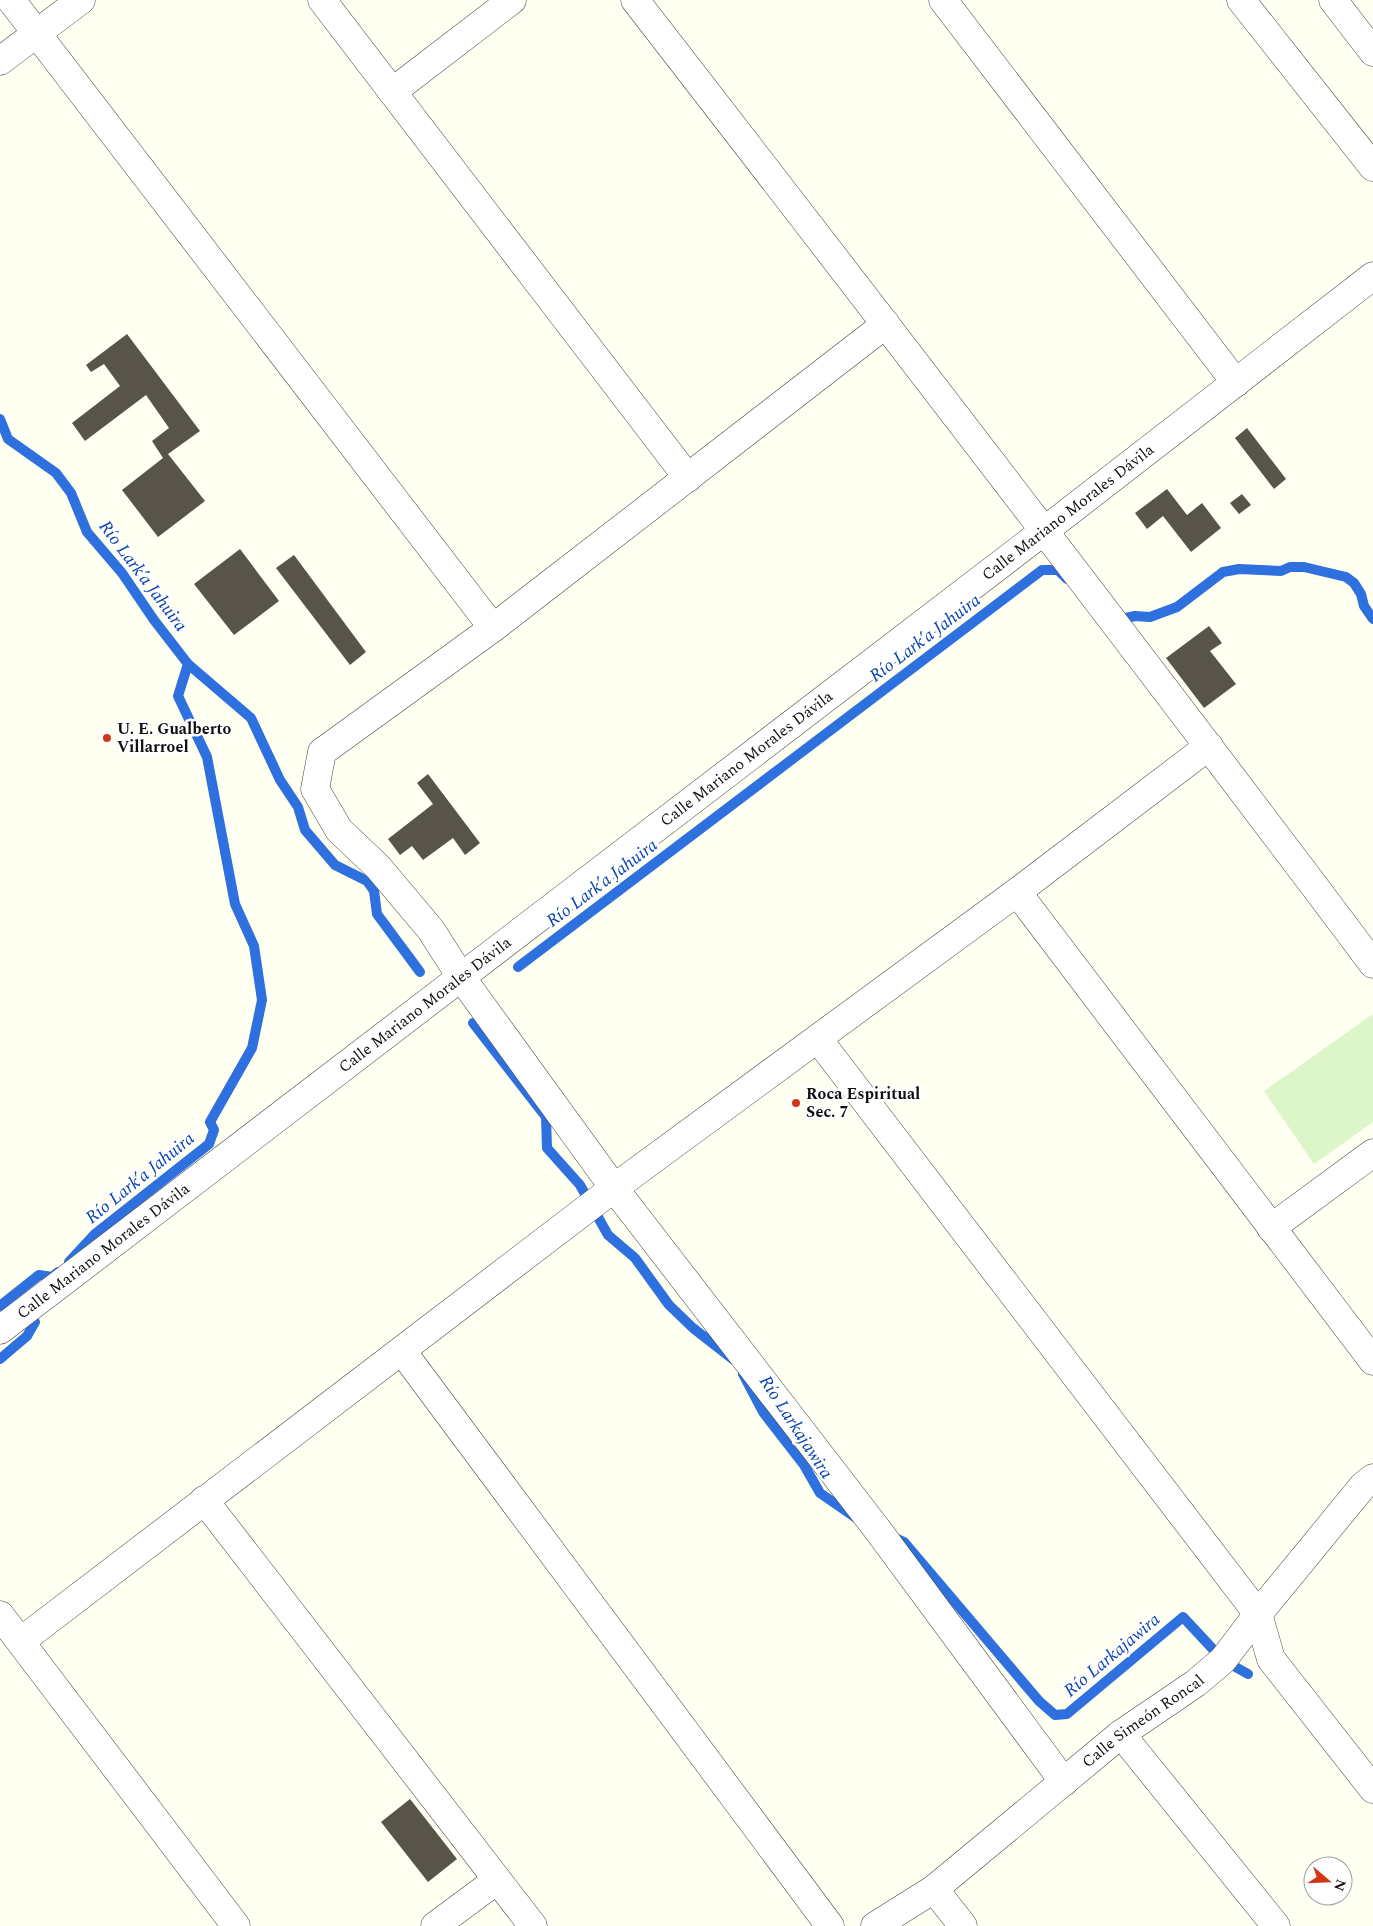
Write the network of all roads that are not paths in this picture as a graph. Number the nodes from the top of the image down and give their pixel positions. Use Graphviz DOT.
graph roads {
  1 [pos="12,0"];
  2 [pos="81,0"];
  3 [pos="322,0"];
  4 [pos="512,0"];
  5 [pos="635,0"];
  6 [pos="943,0"];
  7 [pos="1241,0"];
  8 [pos="1332,0"];
  9 [pos="37,34"];
  10 [pos="1373,52"];
  11 [pos="0,61"];
  12 [pos="392,92"];
  13 [pos="1373,167"];
  14 [pos="1373,276"];
  15 [pos="886,324"];
  16 [pos="1236,383"];
  17 [pos="688,478"];
  18 [pos="1044,531"];
  19 [pos="493,628"];
  20 [pos="1209,746"];
  21 [pos="1017,892"];
  22 [pos="1373,964"];
  23 [pos="461,977"];
  24 [pos="818,1039"];
  25 [pos="1373,1153"];
  26 [pos="614,1188"];
  27 [pos="1271,1228"];
  28 [pos="0,1330"];
  29 [pos="402,1351"];
  30 [pos="1373,1361"];
  31 [pos="1370,1484"];
  32 [pos="204,1500"];
  33 [pos="1258,1614"];
  34 [pos="0,1615"];
  35 [pos="21,1642"];
  36 [pos="1121,1734"];
  37 [pos="1064,1782"];
  38 [pos="1373,1789"];
  39 [pos="498,1880"];
  40 [pos="934,1889"];
  41 [pos="236,1926"];
  42 [pos="435,1926"];
  43 [pos="533,1926"];
  44 [pos="830,1926"];
  45 [pos="875,1926"];
  46 [pos="963,1926"];
  47 [pos="1276,1926"];
  1 -- 9 [label="street"];
  2 -- 9 [label="street"];
  3 -- 12 [label="street"];
  4 -- 12 [label="street"];
  5 -- 15 [label="street"];
  6 -- 16 [label="street"];
  7 -- 13 [label="street"];
  8 -- 10 [label="street"];
  9 -- 11 [label="street"];
  9 -- 19 [label="street"];
  12 -- 17 [label="street"];
  14 -- 16 [label="street, Calle Mariano Morales Dávila"];
  15 -- 17 [label="street"];
  15 -- 18 [label="street"];
  16 -- 18 [label="street, Calle Mariano Morales Dávila"];
  17 -- 19 [label="street"];
  18 -- 20 [label="street"];
  18 -- 23 [label="street, Calle Mariano Morales Dávila"];
  19 -- 23 [label="street"];
  20 -- 21 [label="street"];
  20 -- 22 [label="street"];
  21 -- 24 [label="street"];
  21 -- 27 [label="street"];
  23 -- 26 [label="street"];
  23 -- 28 [label="street, Calle Mariano Morales Dávila"];
  24 -- 26 [label="street"];
  24 -- 33 [label="street"];
  25 -- 27 [label="street"];
  26 -- 29 [label="street"];
  26 -- 37 [label="street"];
  27 -- 30 [label="street"];
  29 -- 32 [label="street"];
  29 -- 44 [label="street"];
  31 -- 33 [label="street, Calle Simeón Roncal"];
  32 -- 35 [label="street"];
  32 -- 39 [label="street"];
  33 -- 36 [label="street, Calle Simeón Roncal"];
  33 -- 38 [label="street"];
  34 -- 35 [label="street"];
  35 -- 41 [label="street"];
  36 -- 37 [label="street, Calle Simeón Roncal"];
  36 -- 47 [label="street"];
  37 -- 40 [label="street, Calle Simeón Roncal"];
  39 -- 42 [label="street"];
  39 -- 43 [label="street"];
  40 -- 45 [label="street, Calle Simeón Roncal"];
  40 -- 46 [label="street"];
}
